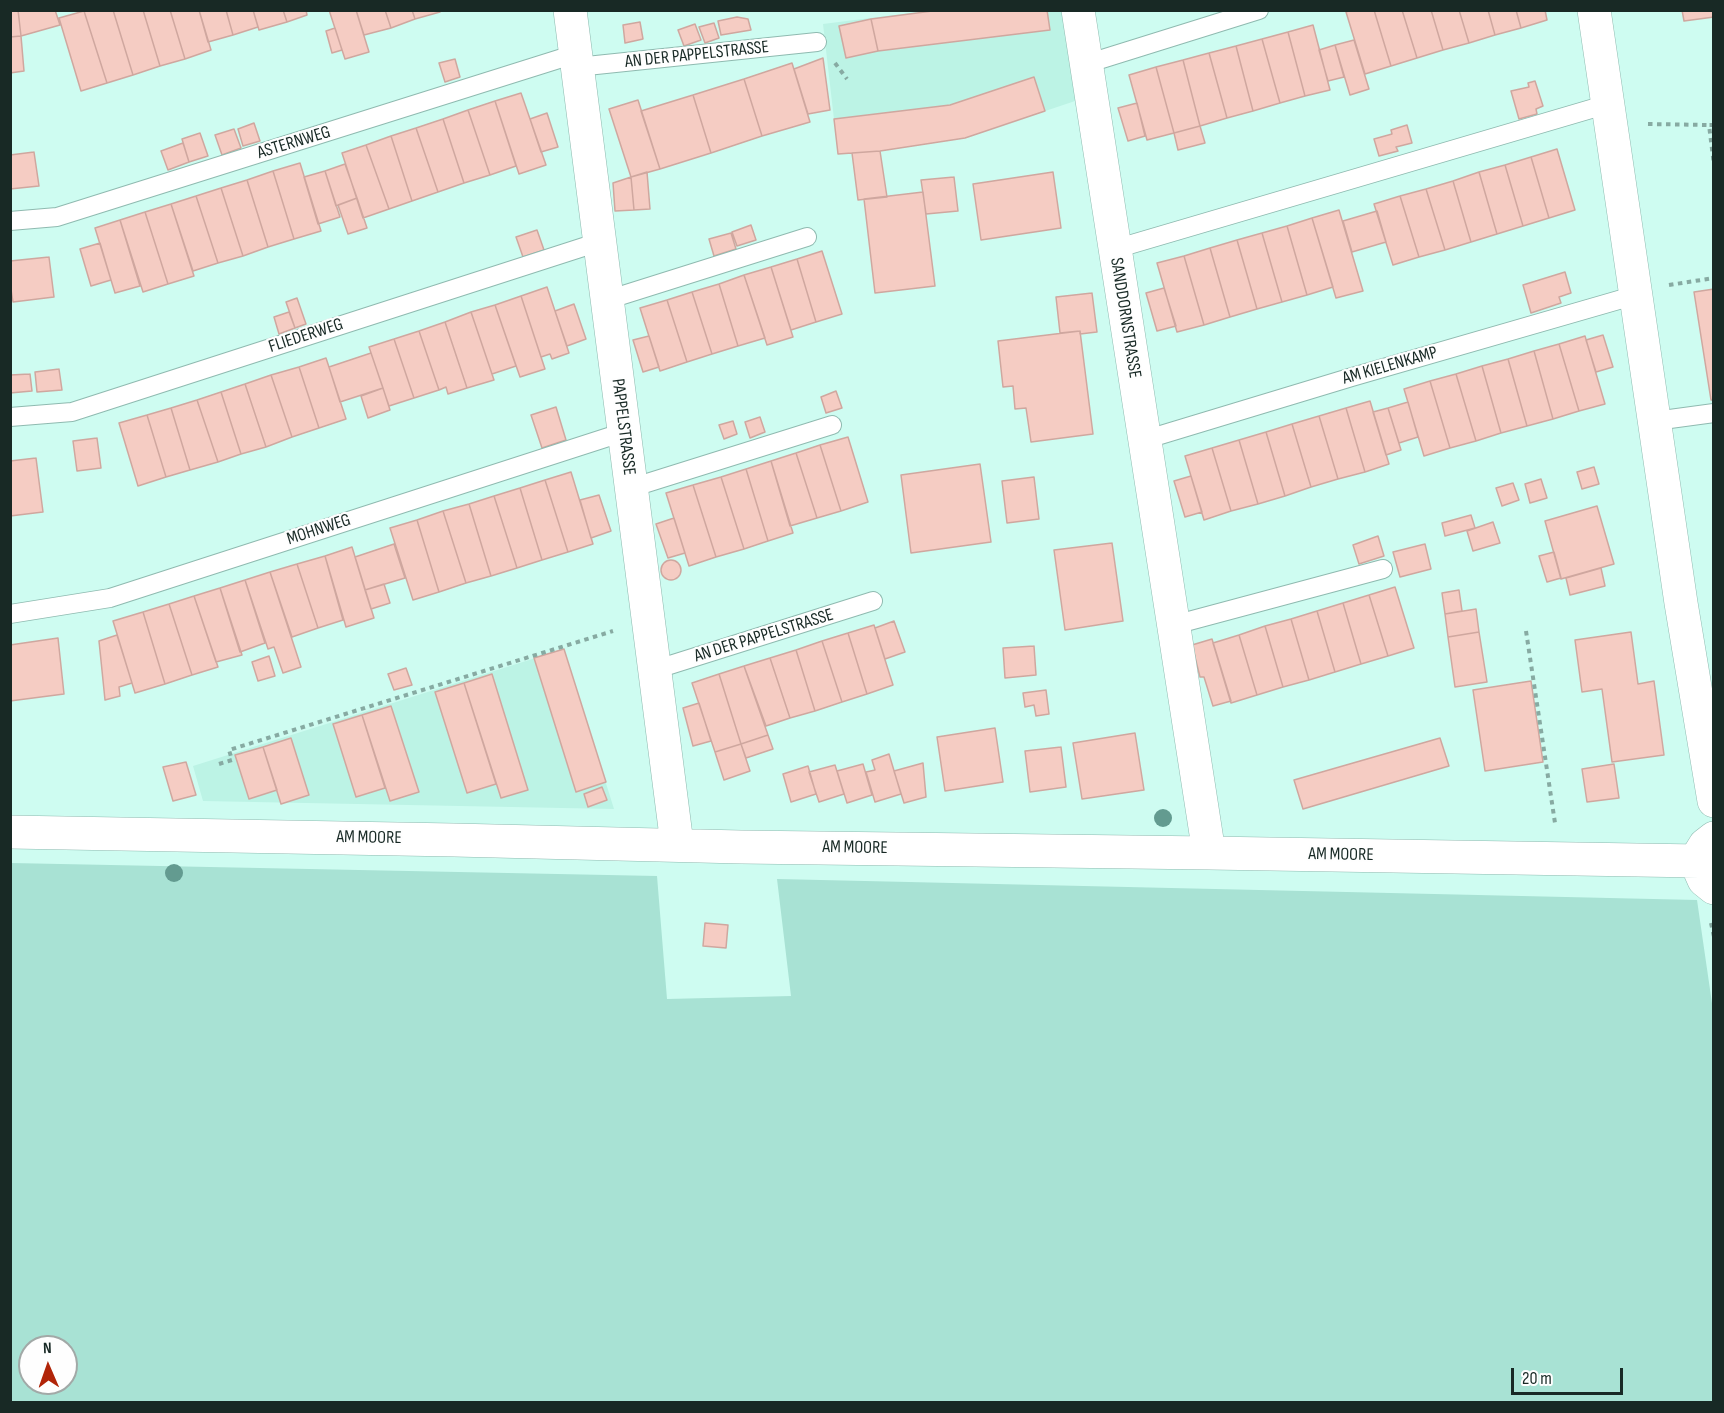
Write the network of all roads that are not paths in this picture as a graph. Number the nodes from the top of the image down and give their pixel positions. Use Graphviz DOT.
graph roads {
  1 [pos="570,10"];
  2 [pos="1078,10"];
  3 [pos="1259,10"];
  4 [pos="1594,10"];
  5 [pos="817,42"];
  6 [pos="576,61"];
  7 [pos="1086,64"];
  8 [pos="1610,114"];
  9 [pos="10,221"];
  10 [pos="807,237"];
  11 [pos="599,242"];
  12 [pos="1115,249"];
  13 [pos="1636,292"];
  14 [pos="607,300"];
  15 [pos="1713,413"];
  16 [pos="10,417"];
  17 [pos="1655,421"];
  18 [pos="832,426"];
  19 [pos="624,432"];
  20 [pos="1144,440"];
  21 [pos="631,488"];
  22 [pos="1383,569"];
  23 [pos="873,601"];
  24 [pos="10,614"];
  25 [pos="1174,625"];
  26 [pos="654,670"];
  27 [pos="1713,801"];
  28 [pos="10,832"];
  29 [pos="677,844"];
  30 [pos="1209,853"];
  31 [pos="1709,862"];
  1 -- 6 [label="street, PAPPELSTRASSE"];
  2 -- 7 [label="street, SANDDORNSTRASSE"];
  3 -- 7 [label="lane"];
  4 -- 8 [label="street"];
  5 -- 6 [label="lane, AN DER PAPPELSTRASSE"];
  6 -- 9 [label="lane, ASTERNWEG"];
  6 -- 11 [label="street, PAPPELSTRASSE"];
  7 -- 12 [label="street, SANDDORNSTRASSE"];
  8 -- 12 [label="lane"];
  8 -- 13 [label="street"];
  10 -- 14 [label="lane"];
  11 -- 14 [label="street, PAPPELSTRASSE"];
  11 -- 16 [label="lane, FLIEDERWEG"];
  12 -- 20 [label="street, SANDDORNSTRASSE"];
  13 -- 17 [label="street"];
  13 -- 20 [label="lane, AM KIELENKAMP"];
  14 -- 19 [label="street, PAPPELSTRASSE"];
  15 -- 17 [label="lane"];
  17 -- 27 [label="street"];
  18 -- 21 [label="lane"];
  19 -- 21 [label="street, PAPPELSTRASSE"];
  19 -- 24 [label="lane, MOHNWEG"];
  20 -- 25 [label="street, SANDDORNSTRASSE"];
  21 -- 26 [label="street, PAPPELSTRASSE"];
  22 -- 25 [label="lane"];
  23 -- 26 [label="lane, AN DER PAPPELSTRASSE"];
  25 -- 30 [label="street, SANDDORNSTRASSE"];
  26 -- 29 [label="street, PAPPELSTRASSE"];
  28 -- 29 [label="street, AM MOORE"];
  29 -- 30 [label="street, AM MOORE"];
  30 -- 31 [label="street, AM MOORE"];
}
